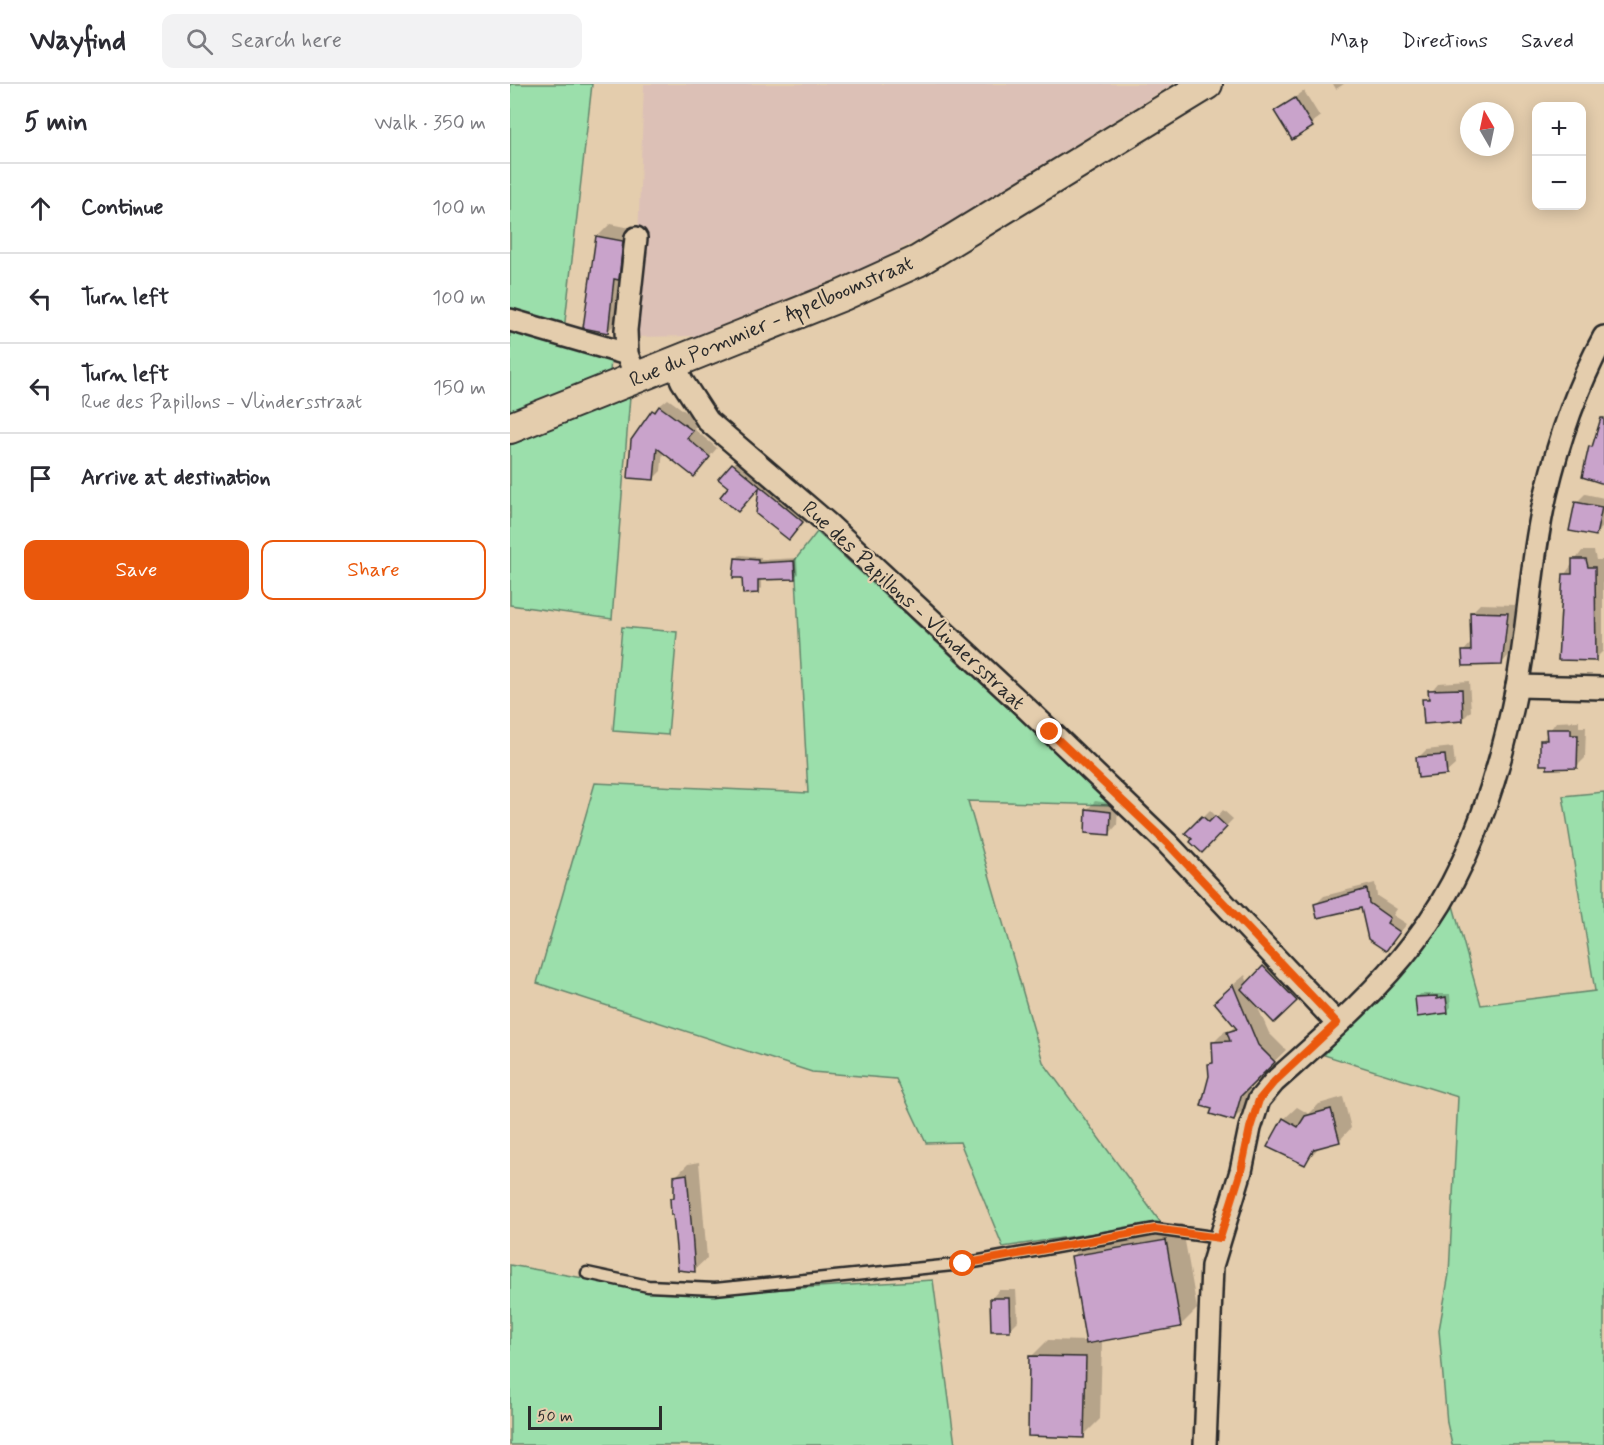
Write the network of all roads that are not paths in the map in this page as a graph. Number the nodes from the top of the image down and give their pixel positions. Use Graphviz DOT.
graph roads {
  1 [pos="1207,84"];
  2 [pos="636,238"];
  3 [pos="510,320"];
  4 [pos="1604,337"];
  5 [pos="674,363"];
  6 [pos="632,366"];
  7 [pos="510,428"];
  8 [pos="1517,686"];
  9 [pos="1604,688"];
  10 [pos="1337,1023"];
  11 [pos="1220,1238"];
  12 [pos="587,1273"];
  13 [pos="1205,1445"];
  1 -- 5 [label="street, Rue du Pommier - Appelboomstraat"];
  2 -- 6 [label="street"];
  3 -- 6 [label="street"];
  4 -- 8 [label="street"];
  5 -- 6 [label="street, Rue du Pommier - Appelboomstraat"];
  5 -- 10 [label="street, Rue des Papillons - Vlindersstraat"];
  6 -- 7 [label="street, Rue du Pommier - Appelboomstraat"];
  8 -- 9 [label="street"];
  8 -- 10 [label="street"];
  10 -- 11 [label="street"];
  11 -- 12 [label="lane"];
  11 -- 13 [label="street"];
}
